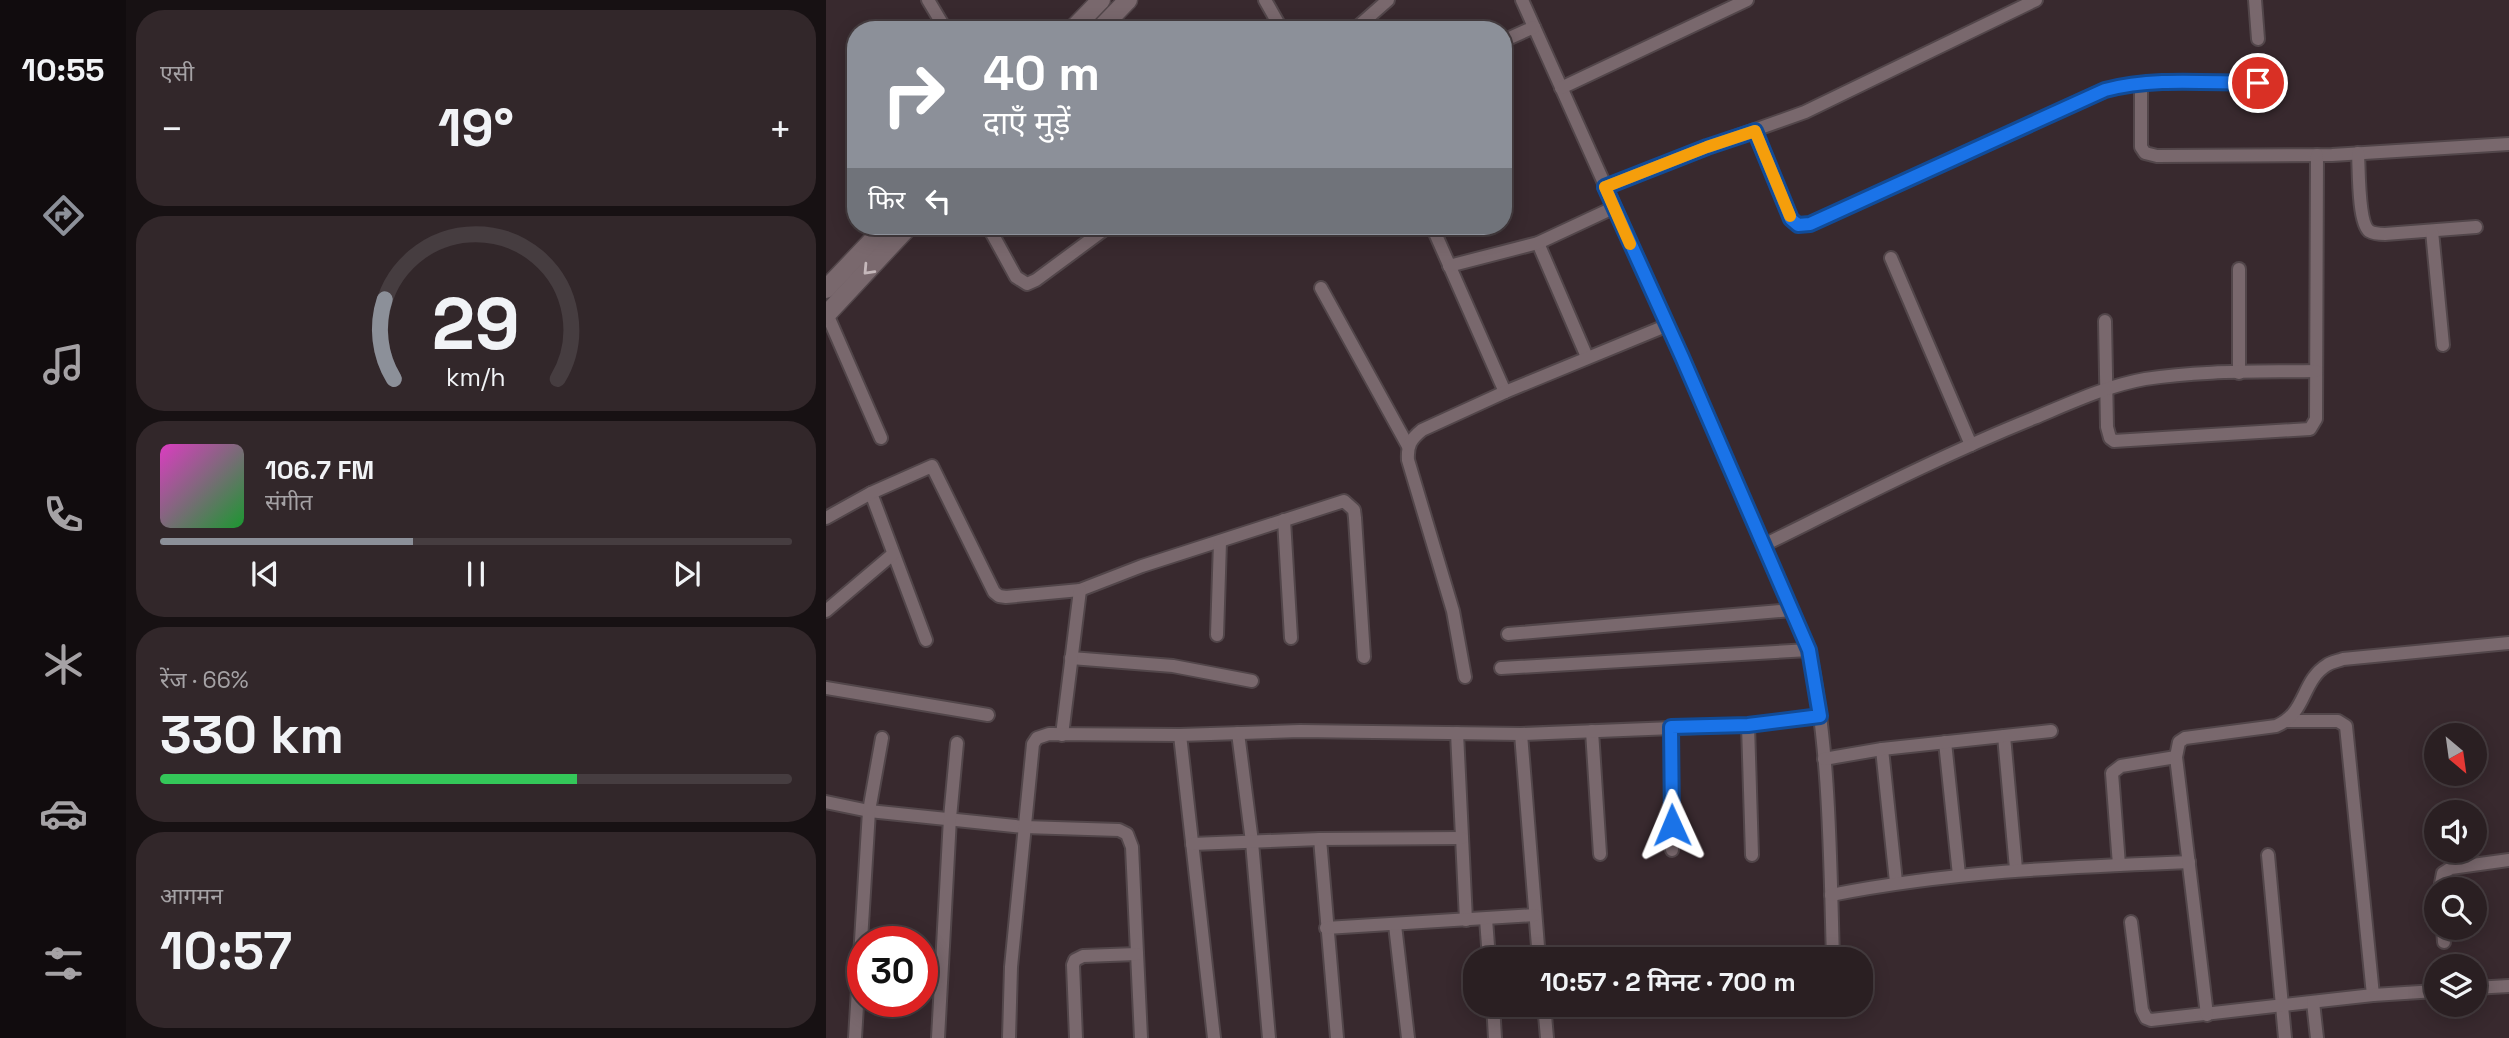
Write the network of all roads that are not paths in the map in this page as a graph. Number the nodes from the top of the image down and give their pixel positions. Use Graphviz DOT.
graph roads {
  1 [pos="928,0"];
  2 [pos="1101,0"];
  3 [pos="1128,0"];
  4 [pos="1265,0"];
  5 [pos="1388,0"];
  6 [pos="1521,0"];
  7 [pos="1747,0"];
  8 [pos="2036,0"];
  9 [pos="2255,0"];
  10 [pos="941,21"];
  11 [pos="1081,21"];
  12 [pos="1108,21"];
  13 [pos="1277,21"];
  14 [pos="1364,21"];
  15 [pos="1534,27"];
  16 [pos="1512,37"];
  17 [pos="2258,39"];
  18 [pos="2141,83"];
  19 [pos="2258,83"];
  20 [pos="1561,88"];
  21 [pos="1755,131"];
  22 [pos="2509,144"];
  23 [pos="2358,153"];
  24 [pos="2318,155"];
  25 [pos="1605,187"];
  26 [pos="1614,208"];
  27 [pos="2476,227"];
  28 [pos="2432,231"];
  29 [pos="877,235"];
  30 [pos="901,235"];
  31 [pos="993,235"];
  32 [pos="1097,235"];
  33 [pos="1436,235"];
  34 [pos="1538,243"];
  35 [pos="1891,258"];
  36 [pos="1449,266"];
  37 [pos="2239,269"];
  38 [pos="1321,288"];
  39 [pos="826,289"];
  40 [pos="826,315"];
  41 [pos="2105,321"];
  42 [pos="1668,325"];
  43 [pos="2443,345"];
  44 [pos="1587,357"];
  45 [pos="2316,371"];
  46 [pos="2239,373"];
  47 [pos="2106,389"];
  48 [pos="1505,392"];
  49 [pos="881,438"];
  50 [pos="1971,445"];
  51 [pos="1408,446"];
  52 [pos="871,493"];
  53 [pos="826,519"];
  54 [pos="1284,520"];
  55 [pos="1220,542"];
  56 [pos="1764,545"];
  57 [pos="893,554"];
  58 [pos="1080,590"];
  59 [pos="1792,610"];
  60 [pos="826,611"];
  61 [pos="1508,634"];
  62 [pos="1217,635"];
  63 [pos="1291,638"];
  64 [pos="926,640"];
  65 [pos="2509,643"];
  66 [pos="1809,650"];
  67 [pos="1364,657"];
  68 [pos="1071,658"];
  69 [pos="1501,668"];
  70 [pos="1465,677"];
  71 [pos="1252,681"];
  72 [pos="826,688"];
  73 [pos="988,715"];
  74 [pos="1820,716"];
  75 [pos="2288,721"];
  76 [pos="1748,725"];
  77 [pos="1671,727"];
  78 [pos="2051,731"];
  79 [pos="1592,732"];
  80 [pos="1238,733"];
  81 [pos="1457,733"];
  82 [pos="1521,734"];
  83 [pos="1062,735"];
  84 [pos="1180,735"];
  85 [pos="2004,736"];
  86 [pos="882,738"];
  87 [pos="1945,742"];
  88 [pos="957,743"];
  89 [pos="1882,748"];
  90 [pos="2176,757"];
  91 [pos="1824,760"];
  92 [pos="826,802"];
  93 [pos="869,810"];
  94 [pos="950,818"];
  95 [pos="1024,827"];
  96 [pos="1462,838"];
  97 [pos="1320,839"];
  98 [pos="1252,842"];
  99 [pos="1192,844"];
  100 [pos="1672,850"];
  101 [pos="1600,854"];
  102 [pos="1752,855"];
  103 [pos="2268,855"];
  104 [pos="2509,860"];
  105 [pos="2189,862"];
  106 [pos="2119,865"];
  107 [pos="2016,869"];
  108 [pos="1959,875"];
  109 [pos="2442,877"];
  110 [pos="1896,883"];
  111 [pos="1831,895"];
  112 [pos="1535,915"];
  113 [pos="1486,919"];
  114 [pos="1465,920"];
  115 [pos="2131,922"];
  116 [pos="1395,925"];
  117 [pos="1326,928"];
  118 [pos="1488,947"];
  119 [pos="1538,947"];
  120 [pos="1833,947"];
  121 [pos="1137,954"];
  122 [pos="2509,986"];
  123 [pos="2487,988"];
  124 [pos="2424,992"];
  125 [pos="2374,995"];
  126 [pos="2313,1002"];
  127 [pos="2281,1006"];
  128 [pos="2207,1015"];
  129 [pos="1494,1017"];
  130 [pos="1545,1017"];
  131 [pos="855,1038"];
  132 [pos="938,1038"];
  133 [pos="1009,1038"];
  134 [pos="1076,1038"];
  135 [pos="1141,1038"];
  136 [pos="1214,1038"];
  137 [pos="1269,1038"];
  138 [pos="1337,1038"];
  139 [pos="1408,1038"];
  140 [pos="1495,1038"];
  141 [pos="1547,1038"];
  142 [pos="2285,1038"];
  143 [pos="2317,1038"];
  1 -- 10 [label="street"];
  2 -- 11 [label="main road"];
  3 -- 12 [label="main road"];
  4 -- 13 [label="street"];
  5 -- 14 [label="street"];
  6 -- 15 [label="street"];
  7 -- 20 [label="street"];
  8 -- 21 [label="street"];
  9 -- 17 [label="street"];
  15 -- 16 [label="street"];
  15 -- 20 [label="street"];
  18 -- 19 [label="street"];
  18 -- 21 [label="street"];
  18 -- 24 [label="street"];
  20 -- 25 [label="street"];
  21 -- 25 [label="street"];
  22 -- 23 [label="street"];
  23 -- 24 [label="street"];
  23 -- 28 [label="street"];
  24 -- 45 [label="street"];
  25 -- 26 [label="street"];
  26 -- 34 [label="street"];
  26 -- 42 [label="street"];
  27 -- 28 [label="street"];
  28 -- 43 [label="street"];
  29 -- 39 [label="main road"];
  30 -- 40 [label="main road, one-way"];
  31 -- 32 [label="street"];
  33 -- 36 [label="street"];
  34 -- 36 [label="street"];
  34 -- 44 [label="street"];
  35 -- 50 [label="street"];
  36 -- 48 [label="street"];
  37 -- 46 [label="street"];
  38 -- 51 [label="street"];
  40 -- 49 [label="street"];
  41 -- 47 [label="street"];
  42 -- 44 [label="street"];
  42 -- 56 [label="street"];
  44 -- 48 [label="street"];
  45 -- 46 [label="street"];
  45 -- 47 [label="street"];
  46 -- 47 [label="street"];
  47 -- 50 [label="street"];
  48 -- 51 [label="street"];
  50 -- 56 [label="street"];
  51 -- 70 [label="street"];
  52 -- 53 [label="street"];
  52 -- 57 [label="street"];
  52 -- 58 [label="street"];
  54 -- 55 [label="street"];
  54 -- 63 [label="street"];
  54 -- 67 [label="street"];
  55 -- 58 [label="street"];
  55 -- 62 [label="street"];
  56 -- 59 [label="street"];
  57 -- 60 [label="street"];
  57 -- 64 [label="street"];
  58 -- 68 [label="street"];
  59 -- 61 [label="street"];
  59 -- 66 [label="street"];
  65 -- 75 [label="street"];
  66 -- 69 [label="street"];
  66 -- 74 [label="street"];
  68 -- 71 [label="street"];
  68 -- 83 [label="street"];
  72 -- 73 [label="street"];
  74 -- 76 [label="street"];
  74 -- 91 [label="street"];
  75 -- 90 [label="street"];
  75 -- 125 [label="street"];
  76 -- 77 [label="street"];
  76 -- 102 [label="street"];
  77 -- 79 [label="street"];
  77 -- 100 [label="street"];
  78 -- 85 [label="street"];
  79 -- 82 [label="street"];
  79 -- 101 [label="street"];
  80 -- 81 [label="street"];
  80 -- 84 [label="street"];
  80 -- 98 [label="street"];
  81 -- 82 [label="street"];
  81 -- 96 [label="street"];
  82 -- 112 [label="street"];
  83 -- 84 [label="street"];
  83 -- 95 [label="street"];
  84 -- 99 [label="street"];
  85 -- 87 [label="street"];
  85 -- 107 [label="street"];
  86 -- 93 [label="street"];
  87 -- 89 [label="street"];
  87 -- 108 [label="street"];
  88 -- 94 [label="street"];
  89 -- 91 [label="street"];
  89 -- 110 [label="street"];
  90 -- 105 [label="street"];
  90 -- 106 [label="street"];
  91 -- 111 [label="street"];
  92 -- 93 [label="street"];
  93 -- 94 [label="street"];
  93 -- 131 [label="street"];
  94 -- 95 [label="street"];
  94 -- 132 [label="street"];
  95 -- 121 [label="street"];
  95 -- 133 [label="street"];
  96 -- 97 [label="street"];
  96 -- 114 [label="street"];
  97 -- 98 [label="street"];
  97 -- 117 [label="street"];
  98 -- 99 [label="street"];
  98 -- 137 [label="street"];
  99 -- 136 [label="street"];
  103 -- 127 [label="street"];
  104 -- 109 [label="street"];
  105 -- 106 [label="street"];
  105 -- 128 [label="street"];
  106 -- 107 [label="street"];
  107 -- 108 [label="street"];
  108 -- 110 [label="street"];
  110 -- 111 [label="street"];
  111 -- 120 [label="street"];
  112 -- 113 [label="street"];
  112 -- 119 [label="street"];
  113 -- 114 [label="street"];
  113 -- 118 [label="street"];
  114 -- 116 [label="street"];
  115 -- 128 [label="street"];
  116 -- 117 [label="street"];
  116 -- 139 [label="street"];
  117 -- 138 [label="street"];
  121 -- 134 [label="street"];
  121 -- 135 [label="street"];
  122 -- 123 [label="street"];
  124 -- 125 [label="street"];
  125 -- 126 [label="street"];
  126 -- 127 [label="street"];
  126 -- 143 [label="street"];
  127 -- 128 [label="street"];
  127 -- 142 [label="street"];
  129 -- 140 [label="street"];
  130 -- 141 [label="street"];
}
